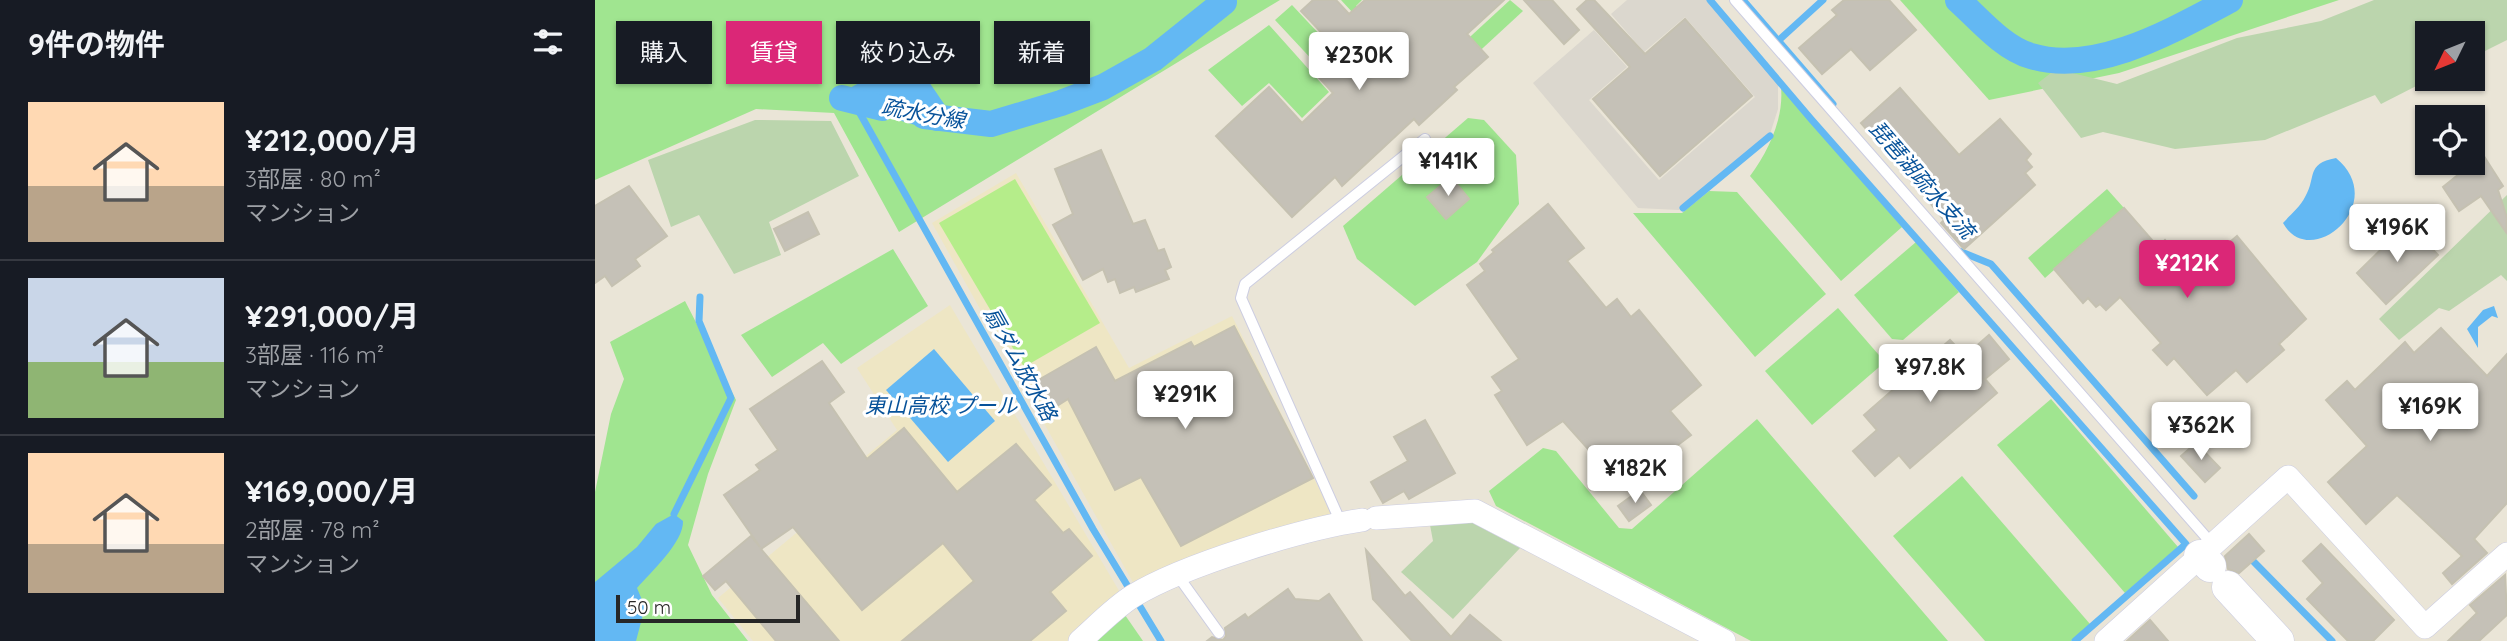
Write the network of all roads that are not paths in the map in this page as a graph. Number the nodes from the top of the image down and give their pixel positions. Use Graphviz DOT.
graph roads {
  1 [pos="1735,0"];
  2 [pos="1425,139"];
  3 [pos="1360,521"];
  4 [pos="2507,554"];
  5 [pos="2213,563"];
  6 [pos="1178,576"];
  7 [pos="1219,633"];
  8 [pos="1080,641"];
  9 [pos="1724,641"];
  10 [pos="2106,641"];
  11 [pos="2279,641"];
  1 -- 5 [label="lane"];
  2 -- 3 [label="lane"];
  3 -- 6 [label="street"];
  3 -- 9 [label="street"];
  4 -- 5 [label="street"];
  5 -- 10 [label="street"];
  5 -- 11 [label="street"];
  6 -- 7 [label="lane"];
  6 -- 8 [label="street"];
}
